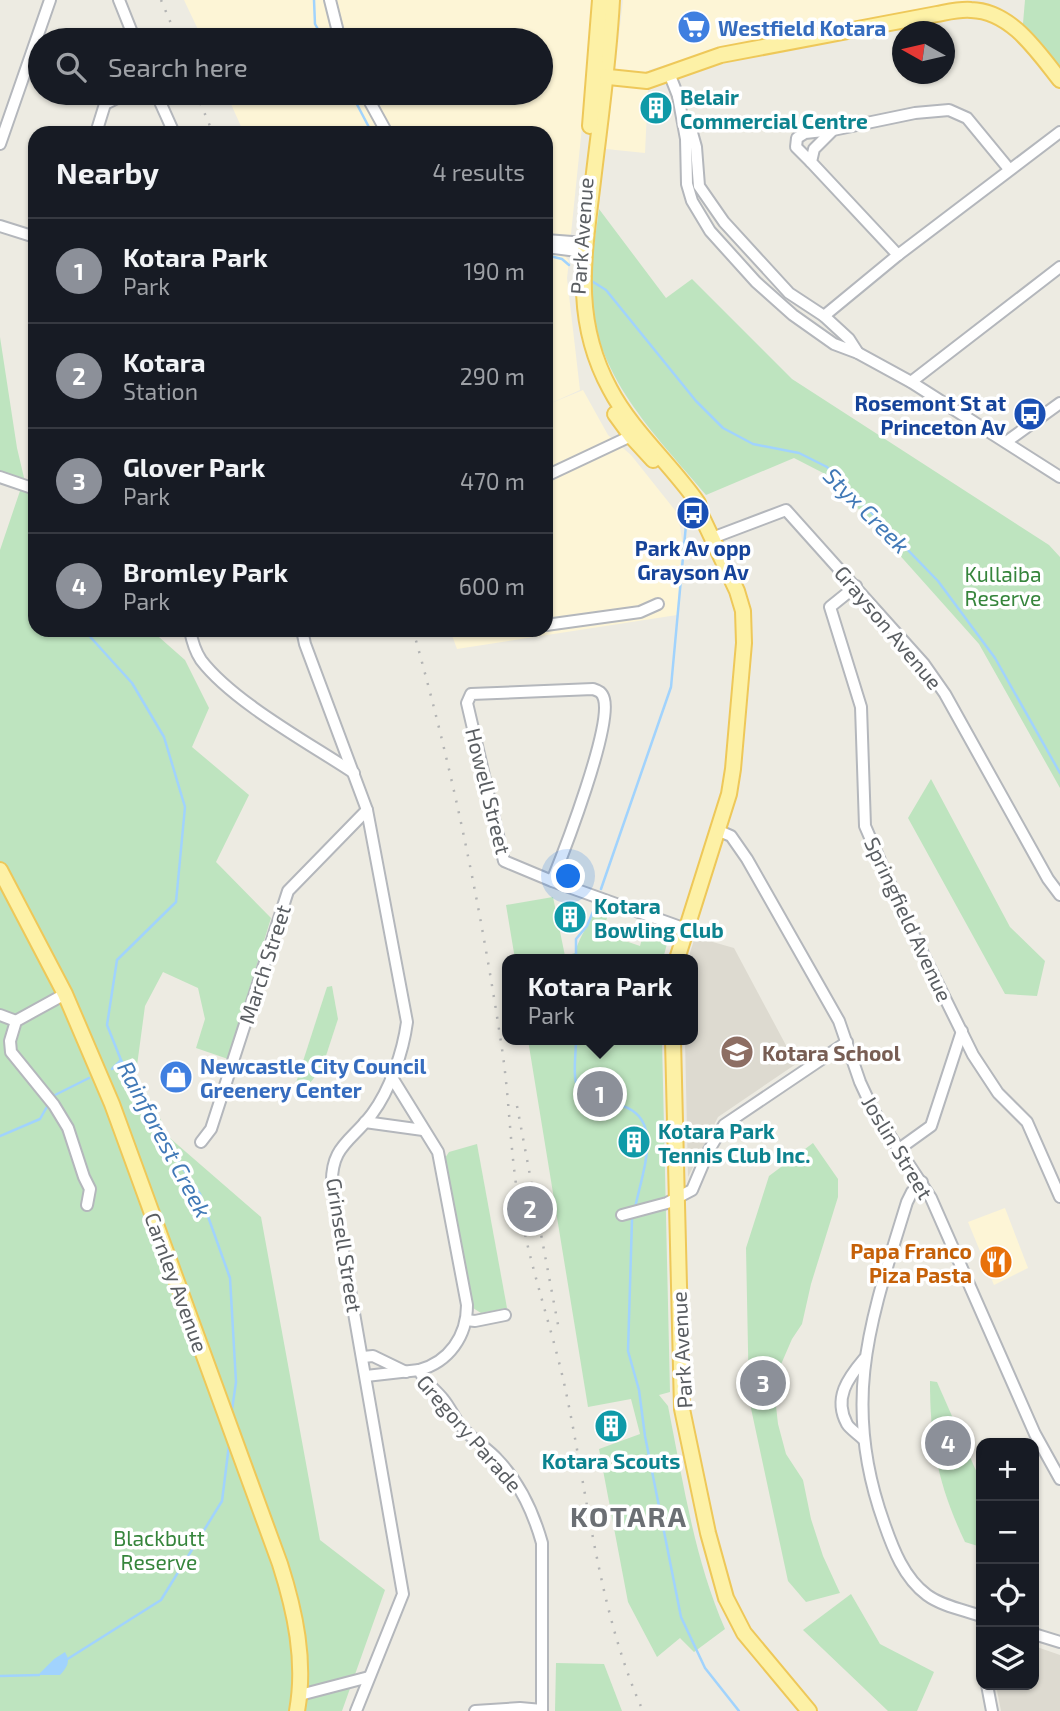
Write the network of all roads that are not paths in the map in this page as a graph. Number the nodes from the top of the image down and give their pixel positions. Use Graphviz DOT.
graph roads {
  1 [pos="50,0"];
  2 [pos="118,0"];
  3 [pos="330,0"];
  4 [pos="600,0"];
  5 [pos="612,0"];
  6 [pos="40,28"];
  7 [pos="130,28"];
  8 [pos="337,28"];
  9 [pos="28,63"];
  10 [pos="669,73"];
  11 [pos="599,77"];
  12 [pos="1060,80"];
  13 [pos="678,96"];
  14 [pos="105,105"];
  15 [pos="161,105"];
  16 [pos="372,105"];
  17 [pos="98,126"];
  18 [pos="171,126"];
  19 [pos="383,126"];
  20 [pos="833,130"];
  21 [pos="1060,132"];
  22 [pos="0,144"];
  23 [pos="811,162"];
  24 [pos="1009,169"];
  25 [pos="0,226"];
  26 [pos="28,235"];
  27 [pos="553,243"];
  28 [pos="553,248"];
  29 [pos="581,254"];
  30 [pos="898,255"];
  31 [pos="1060,267"];
  32 [pos="579,286"];
  33 [pos="824,316"];
  34 [pos="858,354"];
  35 [pos="911,382"];
  36 [pos="610,389"];
  37 [pos="1060,403"];
  38 [pos="631,436"];
  39 [pos="1006,442"];
  40 [pos="671,467"];
  41 [pos="1045,468"];
  42 [pos="553,473"];
  43 [pos="0,477"];
  44 [pos="1060,477"];
  45 [pos="28,487"];
  46 [pos="1060,487"];
  47 [pos="702,517"];
  48 [pos="712,538"];
  49 [pos="856,586"];
  50 [pos="658,604"];
  51 [pos="553,624"];
  52 [pos="191,637"];
  53 [pos="304,637"];
  54 [pos="354,773"];
  55 [pos="367,810"];
  56 [pos="717,830"];
  57 [pos="0,870"];
  58 [pos="552,881"];
  59 [pos="1060,895"];
  60 [pos="686,929"];
  61 [pos="678,954"];
  62 [pos="65,994"];
  63 [pos="0,1015"];
  64 [pos="16,1021"];
  65 [pos="962,1031"];
  66 [pos="847,1042"];
  67 [pos="673,1045"];
  68 [pos="391,1076"];
  69 [pos="365,1122"];
  70 [pos="423,1130"];
  71 [pos="201,1142"];
  72 [pos="899,1149"];
  73 [pos="1057,1179"];
  74 [pos="922,1182"];
  75 [pos="1060,1197"];
  76 [pos="677,1198"];
  77 [pos="87,1205"];
  78 [pos="622,1215"];
  79 [pos="505,1315"];
  80 [pos="466,1320"];
  81 [pos="363,1357"];
  82 [pos="864,1359"];
  83 [pos="419,1370"];
  84 [pos="406,1372"];
  85 [pos="366,1376"];
  86 [pos="863,1439"];
  87 [pos="1060,1479"];
  88 [pos="976,1614"];
  89 [pos="1039,1636"];
  90 [pos="1060,1642"];
  91 [pos="369,1676"];
  92 [pos="988,1690"];
  93 [pos="300,1695"];
  94 [pos="297,1711"];
  95 [pos="356,1711"];
  96 [pos="475,1711"];
  97 [pos="542,1711"];
  98 [pos="809,1711"];
  99 [pos="992,1711"];
  1 -- 6 [label="street"];
  2 -- 7 [label="street"];
  3 -- 8 [label="street"];
  4 -- 11 [label="main road, Park Avenue"];
  5 -- 11 [label="main road, Park Avenue"];
  9 -- 22 [label="street"];
  10 -- 11 [label="main road"];
  10 -- 12 [label="main road"];
  10 -- 13 [label="street"];
  11 -- 29 [label="main road, Park Avenue"];
  13 -- 33 [label="street"];
  13 -- 34 [label="street"];
  14 -- 17 [label="street"];
  15 -- 18 [label="street"];
  16 -- 19 [label="street"];
  20 -- 23 [label="street"];
  20 -- 23 [label="street"];
  20 -- 24 [label="street"];
  21 -- 24 [label="street"];
  23 -- 30 [label="street"];
  24 -- 30 [label="street"];
  25 -- 26 [label="street"];
  27 -- 29 [label="street"];
  28 -- 29 [label="street"];
  29 -- 32 [label="main road, Park Avenue"];
  30 -- 33 [label="street"];
  31 -- 35 [label="street"];
  32 -- 36 [label="main road, Park Avenue"];
  32 -- 38 [label="main road, Park Avenue"];
  33 -- 34 [label="street"];
  34 -- 35 [label="street"];
  35 -- 39 [label="street"];
  36 -- 38 [label="main road"];
  36 -- 40 [label="main road, Park Avenue"];
  37 -- 39 [label="street"];
  38 -- 40 [label="main road"];
  38 -- 42 [label="street"];
  38 -- 47 [label="main road, Park Avenue"];
  39 -- 41 [label="street"];
  40 -- 47 [label="main road, Park Avenue"];
  41 -- 44 [label="street"];
  41 -- 46 [label="street"];
  43 -- 45 [label="street"];
  47 -- 48 [label="main road, Park Avenue"];
  48 -- 49 [label="street, Grayson Avenue"];
  48 -- 56 [label="main road, Park Avenue"];
  49 -- 59 [label="street, Grayson Avenue"];
  49 -- 65 [label="street, Springfield Avenue"];
  50 -- 51 [label="street"];
  52 -- 54 [label="street"];
  53 -- 54 [label="street, Grinsell Street"];
  54 -- 55 [label="street, Grinsell Street"];
  55 -- 68 [label="street, Grinsell Street"];
  55 -- 71 [label="street, March Street"];
  56 -- 60 [label="main road, Park Avenue"];
  56 -- 66 [label="street, Joslin Street"];
  57 -- 62 [label="main road, Carnley Avenue"];
  58 -- 58 [label="street, Howell Street"];
  58 -- 60 [label="street, Howell Street"];
  60 -- 61 [label="main road, Park Avenue"];
  62 -- 64 [label="street"];
  62 -- 93 [label="main road, Carnley Avenue"];
  63 -- 64 [label="street"];
  64 -- 77 [label="street"];
  65 -- 72 [label="street"];
  65 -- 73 [label="street, Springfield Avenue"];
  66 -- 72 [label="street, Joslin Street"];
  66 -- 76 [label="street"];
  67 -- 76 [label="main road, Park Avenue"];
  68 -- 69 [label="street, Grinsell Street"];
  68 -- 70 [label="street"];
  69 -- 70 [label="street"];
  69 -- 81 [label="street, Grinsell Street"];
  70 -- 80 [label="street"];
  72 -- 74 [label="street, Joslin Street"];
  73 -- 75 [label="street, Springfield Avenue"];
  74 -- 82 [label="street"];
  74 -- 87 [label="street, Joslin Street"];
  76 -- 78 [label="street"];
  76 -- 98 [label="main road, Park Avenue"];
  79 -- 80 [label="street"];
  80 -- 83 [label="street"];
  81 -- 84 [label="street, Gregory Parade"];
  81 -- 85 [label="street, Grinsell Street"];
  82 -- 86 [label="street"];
  82 -- 86 [label="street"];
  83 -- 84 [label="street, Gregory Parade"];
  83 -- 97 [label="street, Gregory Parade"];
  84 -- 85 [label="street, Gregory Parade"];
  85 -- 91 [label="street, Grinsell Street"];
  86 -- 88 [label="street"];
  89 -- 90 [label="street"];
  91 -- 93 [label="street"];
  91 -- 95 [label="street, Grinsell Street"];
  92 -- 99 [label="street"];
  93 -- 94 [label="main road, Carnley Avenue"];
  96 -- 97 [label="street"];
}
